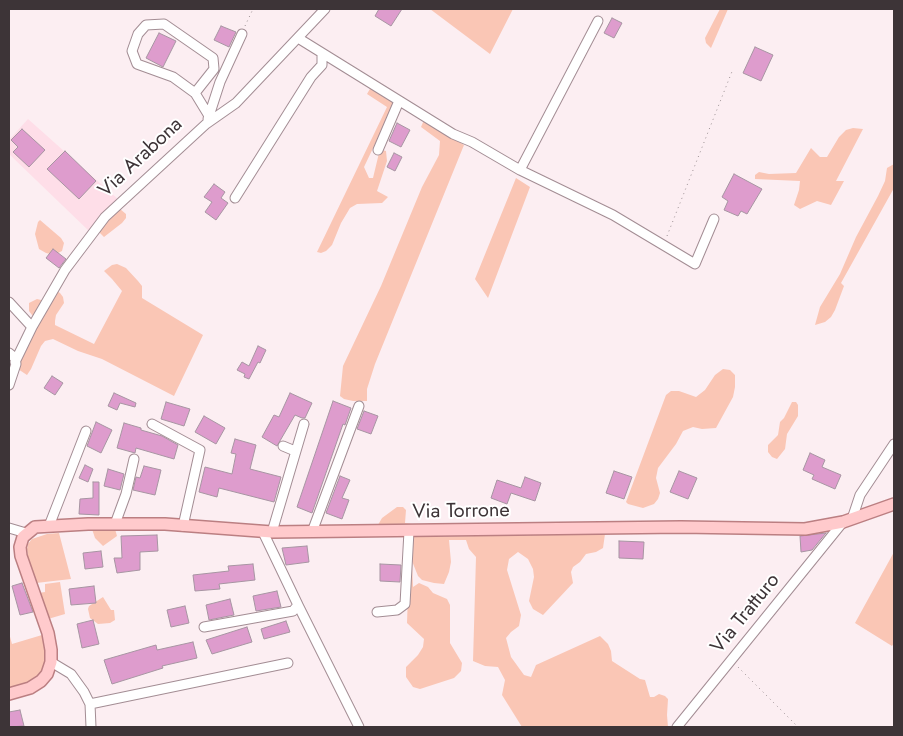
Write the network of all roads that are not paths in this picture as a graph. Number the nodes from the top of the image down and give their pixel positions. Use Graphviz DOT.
graph roads {
  1 [pos="325,9"];
  2 [pos="598,21"];
  3 [pos="242,34"];
  4 [pos="298,38"];
  5 [pos="322,53"];
  6 [pos="195,93"];
  7 [pos="399,101"];
  8 [pos="207,120"];
  9 [pos="378,150"];
  10 [pos="520,170"];
  11 [pos="235,198"];
  12 [pos="714,219"];
  13 [pos="9,302"];
  14 [pos="32,327"];
  15 [pos="9,352"];
  16 [pos="15,362"];
  17 [pos="9,385"];
  18 [pos="359,406"];
  19 [pos="152,424"];
  20 [pos="304,424"];
  21 [pos="86,431"];
  22 [pos="894,444"];
  23 [pos="283,446"];
  24 [pos="295,451"];
  25 [pos="134,459"];
  26 [pos="894,504"];
  27 [pos="848,520"];
  28 [pos="115,524"];
  29 [pos="49,526"];
  30 [pos="184,526"];
  31 [pos="9,528"];
  32 [pos="409,531"];
  33 [pos="268,532"];
  34 [pos="312,532"];
  35 [pos="26,534"];
  36 [pos="298,605"];
  37 [pos="377,612"];
  38 [pos="204,628"];
  39 [pos="51,662"];
  40 [pos="288,662"];
  41 [pos="9,694"];
  42 [pos="90,704"];
  43 [pos="88,726"];
  44 [pos="360,727"];
  45 [pos="677,727"];
  1 -- 4 [label="street, Via Arabona"];
  2 -- 10 [label="street"];
  3 -- 8 [label="street"];
  4 -- 5 [label="street"];
  4 -- 8 [label="street, Via Arabona"];
  5 -- 7 [label="street"];
  5 -- 11 [label="street"];
  6 -- 6 [label="street"];
  6 -- 8 [label="street"];
  7 -- 9 [label="street"];
  7 -- 10 [label="street"];
  8 -- 14 [label="street, Via Arabona"];
  10 -- 12 [label="street"];
  13 -- 14 [label="street"];
  14 -- 16 [label="street, Via Arabona"];
  15 -- 16 [label="street"];
  16 -- 17 [label="street, Via Arabona"];
  18 -- 34 [label="street"];
  19 -- 30 [label="street"];
  20 -- 24 [label="street"];
  21 -- 29 [label="street"];
  22 -- 27 [label="street"];
  23 -- 24 [label="street"];
  24 -- 33 [label="street"];
  25 -- 28 [label="street"];
  26 -- 27 [label="main road, Via Torrone"];
  27 -- 32 [label="main road, Via Torrone"];
  27 -- 45 [label="street, Via Tratturo"];
  28 -- 29 [label="main road, Via Torrone"];
  28 -- 30 [label="main road, Via Torrone"];
  29 -- 35 [label="main road, Via Torrone"];
  30 -- 33 [label="main road, Via Torrone"];
  31 -- 35 [label="street"];
  32 -- 34 [label="main road, Via Torrone"];
  32 -- 37 [label="street"];
  33 -- 34 [label="main road, Via Torrone"];
  33 -- 36 [label="street"];
  35 -- 39 [label="main road"];
  36 -- 38 [label="street"];
  36 -- 44 [label="street"];
  39 -- 41 [label="main road"];
  39 -- 42 [label="street"];
  40 -- 42 [label="street"];
  42 -- 43 [label="street"];
}
